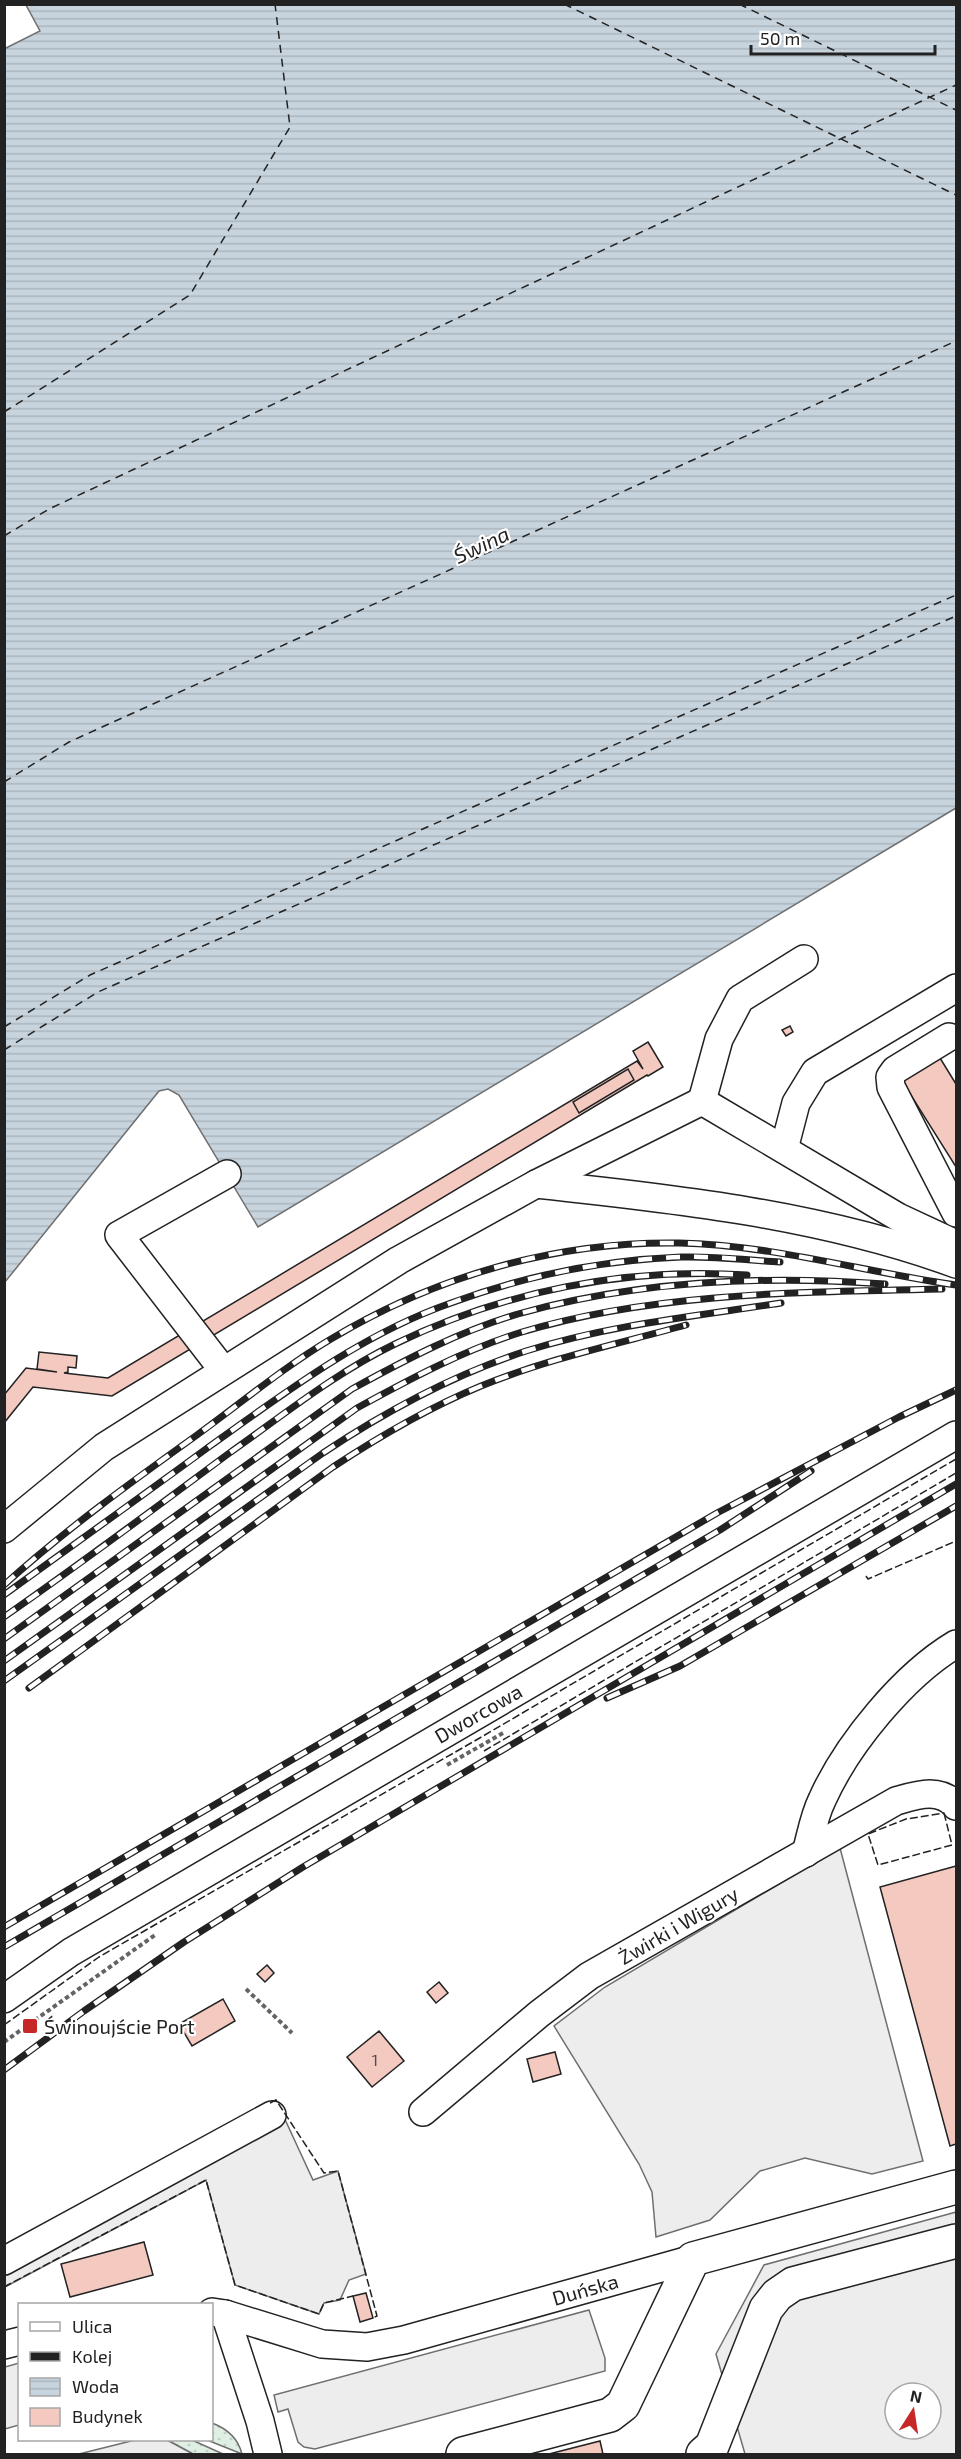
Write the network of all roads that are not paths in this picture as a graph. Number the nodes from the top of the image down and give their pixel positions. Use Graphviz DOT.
graph roads {
  1 [pos="804,959"];
  2 [pos="957,988"];
  3 [pos="954,1040"];
  4 [pos="702,1101"];
  5 [pos="784,1149"];
  6 [pos="227,1174"];
  7 [pos="536,1184"];
  8 [pos="957,1213"];
  9 [pos="957,1244"];
  10 [pos="957,1264"];
  11 [pos="223,1370"];
  12 [pos="957,1435"];
  13 [pos="4,1529"];
  14 [pos="957,1644"];
  15 [pos="957,1806"];
  16 [pos="806,1853"];
  17 [pos="4,1999"];
  18 [pos="423,2112"];
  19 [pos="272,2115"];
  20 [pos="957,2187"];
  21 [pos="957,2241"];
  22 [pos="693,2259"];
  23 [pos="4,2261"];
  24 [pos="218,2313"];
  25 [pos="708,2452"];
  26 [pos="268,2454"];
  27 [pos="463,2454"];
  1 -- 4 [label="street"];
  2 -- 5 [label="street"];
  3 -- 8 [label="street"];
  4 -- 5 [label="street"];
  4 -- 7 [label="street"];
  5 -- 9 [label="street"];
  6 -- 11 [label="street"];
  7 -- 10 [label="street"];
  7 -- 11 [label="street"];
  11 -- 13 [label="street"];
  12 -- 17 [label="street, Dworcowa"];
  14 -- 16 [label="street"];
  15 -- 16 [label="street, Żwirki i Wigury"];
  16 -- 18 [label="street, Żwirki i Wigury"];
  19 -- 23 [label="street"];
  20 -- 22 [label="highway, Duńska"];
  21 -- 25 [label="highway"];
  22 -- 24 [label="street, Duńska"];
  22 -- 27 [label="highway"];
  24 -- 26 [label="street"];
}
